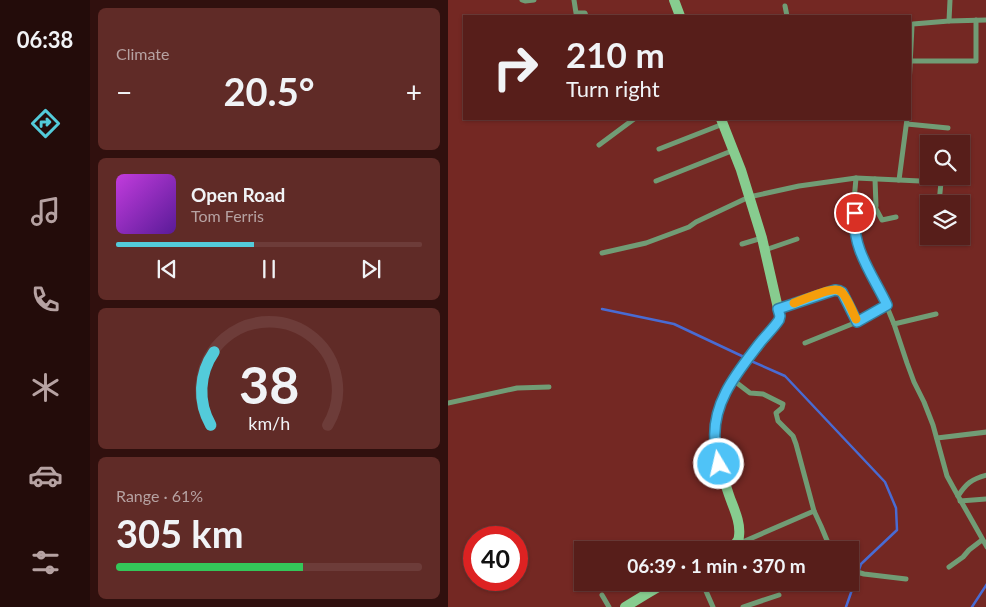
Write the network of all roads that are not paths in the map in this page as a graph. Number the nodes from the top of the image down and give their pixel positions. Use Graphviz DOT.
graph roads {
  1 [pos="522,0"];
  2 [pos="534,0"];
  3 [pos="574,0"];
  4 [pos="674,0"];
  5 [pos="950,0"];
  6 [pos="786,6"];
  7 [pos="586,15"];
  8 [pos="680,15"];
  9 [pos="787,15"];
  10 [pos="976,20"];
  11 [pos="986,20"];
  12 [pos="949,21"];
  13 [pos="911,44"];
  14 [pos="911,61"];
  15 [pos="633,120"];
  16 [pos="722,121"];
  17 [pos="907,121"];
  18 [pos="948,128"];
  19 [pos="599,144"];
  20 [pos="659,149"];
  21 [pos="734,150"];
  22 [pos="856,178"];
  23 [pos="875,180"];
  24 [pos="898,180"];
  25 [pos="656,181"];
  26 [pos="920,181"];
  27 [pos="750,197"];
  28 [pos="876,207"];
  29 [pos="855,213"];
  30 [pos="896,217"];
  31 [pos="762,238"];
  32 [pos="797,239"];
  33 [pos="742,244"];
  34 [pos="765,250"];
  35 [pos="602,253"];
  36 [pos="887,305"];
  37 [pos="778,309"];
  38 [pos="936,314"];
  39 [pos="857,322"];
  40 [pos="894,324"];
  41 [pos="805,343"];
  42 [pos="733,379"];
  43 [pos="549,387"];
  44 [pos="448,403"];
  45 [pos="986,432"];
  46 [pos="937,438"];
  47 [pos="986,475"];
  48 [pos="959,499"];
  49 [pos="986,499"];
  50 [pos="814,511"];
  51 [pos="982,540"];
  52 [pos="736,541"];
  53 [pos="746,541"];
  54 [pos="827,541"];
  55 [pos="986,546"];
  56 [pos="949,567"];
  57 [pos="859,573"];
  58 [pos="906,579"];
  59 [pos="651,591"];
  60 [pos="706,591"];
  61 [pos="602,595"];
  62 [pos="779,595"];
  63 [pos="609,607"];
  64 [pos="625,607"];
  65 [pos="713,607"];
  66 [pos="743,607"];
  1 -- 2 [label="street"];
  3 -- 7 [label="street"];
  4 -- 8 [label="street"];
  5 -- 12 [label="street"];
  6 -- 9 [label="street"];
  10 -- 11 [label="street"];
  10 -- 12 [label="street"];
  10 -- 14 [label="street"];
  12 -- 13 [label="street"];
  15 -- 19 [label="street"];
  16 -- 20 [label="street"];
  16 -- 21 [label="street"];
  17 -- 18 [label="street"];
  17 -- 24 [label="street"];
  21 -- 25 [label="street"];
  21 -- 27 [label="street"];
  22 -- 23 [label="street"];
  22 -- 27 [label="street"];
  22 -- 29 [label="street"];
  23 -- 24 [label="street"];
  23 -- 28 [label="street"];
  24 -- 26 [label="street"];
  27 -- 31 [label="street"];
  27 -- 35 [label="street"];
  28 -- 29 [label="street"];
  28 -- 30 [label="street"];
  29 -- 36 [label="street"];
  31 -- 33 [label="street"];
  31 -- 34 [label="street"];
  32 -- 34 [label="street"];
  34 -- 37 [label="street"];
  36 -- 39 [label="street"];
  36 -- 40 [label="street"];
  37 -- 39 [label="street"];
  37 -- 42 [label="street"];
  38 -- 40 [label="street"];
  39 -- 41 [label="street"];
  40 -- 46 [label="street"];
  42 -- 50 [label="street"];
  42 -- 52 [label="street"];
  43 -- 44 [label="street"];
  45 -- 46 [label="street"];
  46 -- 48 [label="street"];
  47 -- 48 [label="street"];
  48 -- 49 [label="street"];
  48 -- 51 [label="street"];
  50 -- 53 [label="street"];
  50 -- 54 [label="street"];
  51 -- 55 [label="street"];
  51 -- 56 [label="street"];
  57 -- 58 [label="street"];
  59 -- 64 [label="street"];
  60 -- 65 [label="street"];
  61 -- 63 [label="street"];
  62 -- 66 [label="street"];
}
